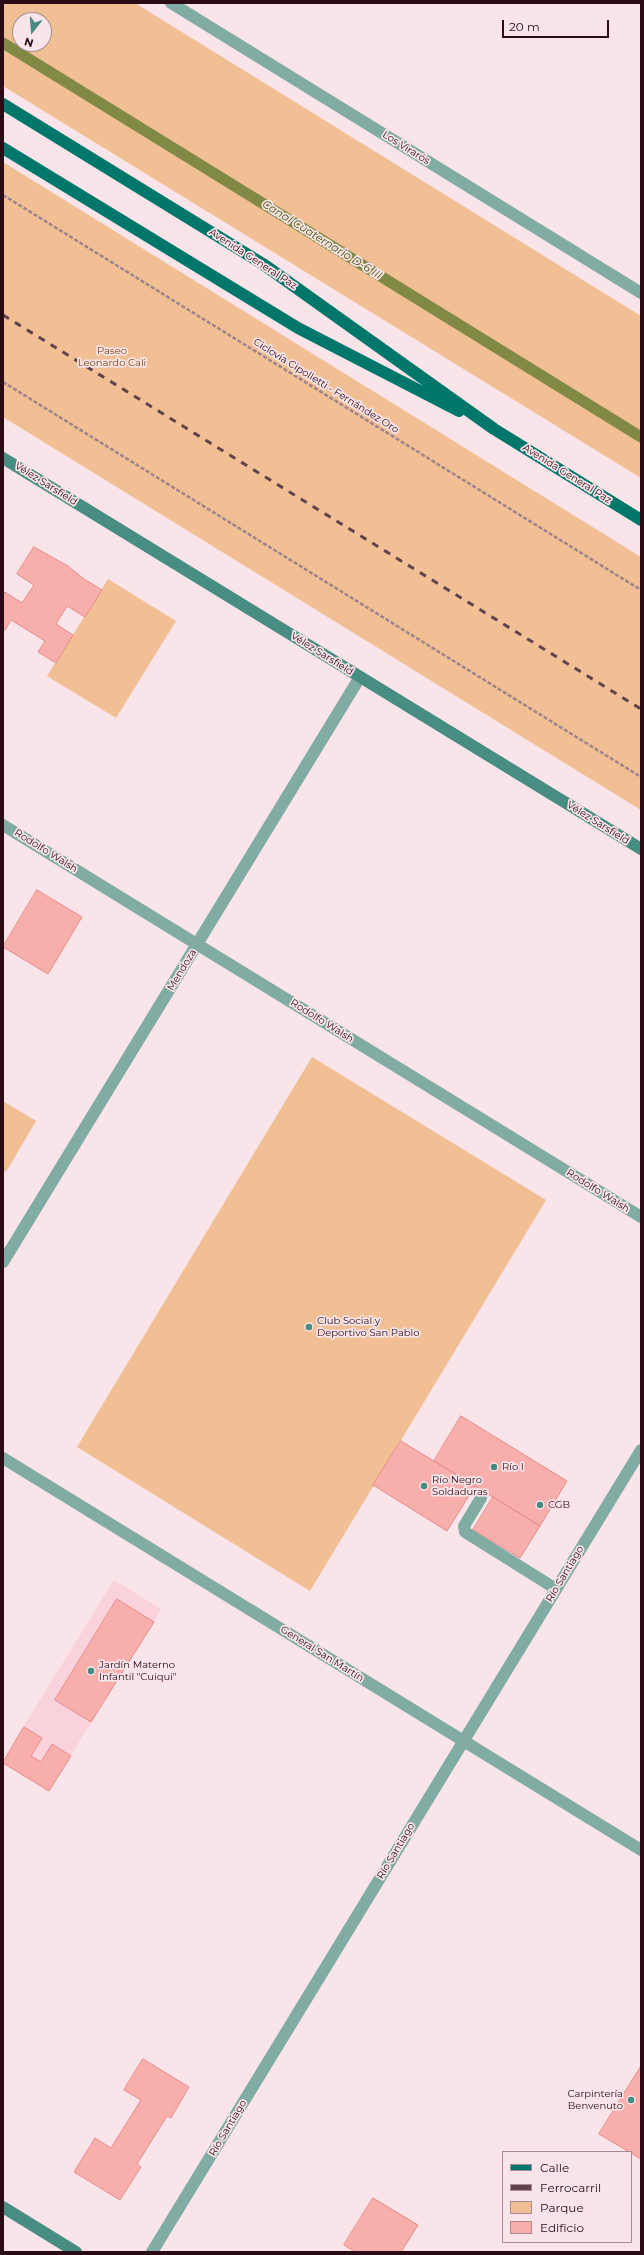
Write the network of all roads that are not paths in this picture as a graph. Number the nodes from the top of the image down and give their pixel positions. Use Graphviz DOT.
graph roads {
  1 [pos="171,3"];
  2 [pos="3,104"];
  3 [pos="3,148"];
  4 [pos="641,293"];
  5 [pos="494,429"];
  6 [pos="3,458"];
  7 [pos="641,520"];
  8 [pos="360,677"];
  9 [pos="3,825"];
  10 [pos="641,850"];
  11 [pos="197,944"];
  12 [pos="641,1217"];
  13 [pos="3,1262"];
  14 [pos="641,1450"];
  15 [pos="3,1458"];
  16 [pos="481,1498"];
  17 [pos="556,1589"];
  18 [pos="463,1741"];
  19 [pos="641,1850"];
  20 [pos="3,2207"];
  21 [pos="76,2252"];
  22 [pos="152,2252"];
  1 -- 4 [label="street, Los Virarós"];
  2 -- 5 [label="main road, Avenida General Paz"];
  3 -- 5 [label="main road, Avenida General Paz"];
  5 -- 7 [label="main road, Avenida General Paz"];
  6 -- 8 [label="street, Vélez Sarsfield"];
  8 -- 10 [label="street, Vélez Sarsfield"];
  8 -- 11 [label="street, Mendoza"];
  9 -- 11 [label="street, Rodolfo Walsh"];
  11 -- 12 [label="street, Rodolfo Walsh"];
  11 -- 13 [label="street, Mendoza"];
  14 -- 17 [label="street, Río Santiago"];
  15 -- 18 [label="street, General San Martín"];
  16 -- 17 [label="street"];
  17 -- 18 [label="street, Río Santiago"];
  18 -- 19 [label="street, General San Martín"];
  18 -- 22 [label="street, Río Santiago"];
  20 -- 21 [label="street"];
}
